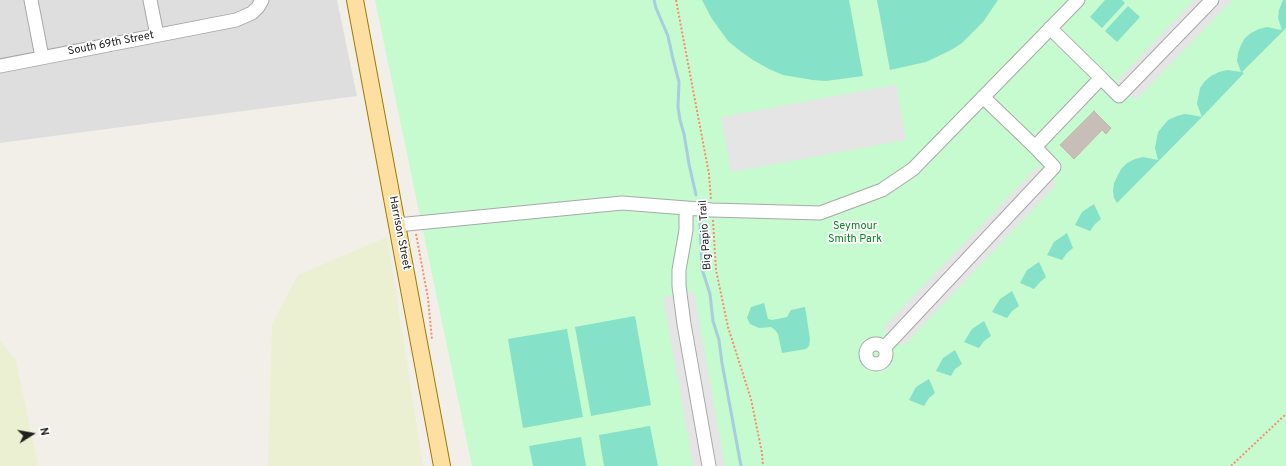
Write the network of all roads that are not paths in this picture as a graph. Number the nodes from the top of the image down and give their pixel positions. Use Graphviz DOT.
graph roads {
  1 [pos="31,0"];
  2 [pos="150,0"];
  3 [pos="262,0"];
  4 [pos="355,0"];
  5 [pos="1212,0"];
  6 [pos="1073,2"];
  7 [pos="1050,28"];
  8 [pos="157,35"];
  9 [pos="42,57"];
  10 [pos="0,66"];
  11 [pos="1101,78"];
  12 [pos="983,97"];
  13 [pos="1035,147"];
  14 [pos="686,208"];
  15 [pos="397,225"];
  16 [pos="884,348"];
  17 [pos="442,466"];
  18 [pos="709,466"];
  1 -- 9 [label="street"];
  2 -- 8 [label="street"];
  3 -- 8 [label="street, South 69th Street"];
  4 -- 15 [label="main road, Harrison Street"];
  5 -- 11 [label="street"];
  6 -- 7 [label="street"];
  7 -- 11 [label="street"];
  7 -- 12 [label="street"];
  8 -- 9 [label="street, South 69th Street"];
  9 -- 10 [label="street, South 69th Street"];
  11 -- 13 [label="street"];
  12 -- 13 [label="street"];
  12 -- 14 [label="street"];
  13 -- 16 [label="street"];
  14 -- 15 [label="street"];
  14 -- 18 [label="street"];
  15 -- 17 [label="main road, Harrison Street"];
}
